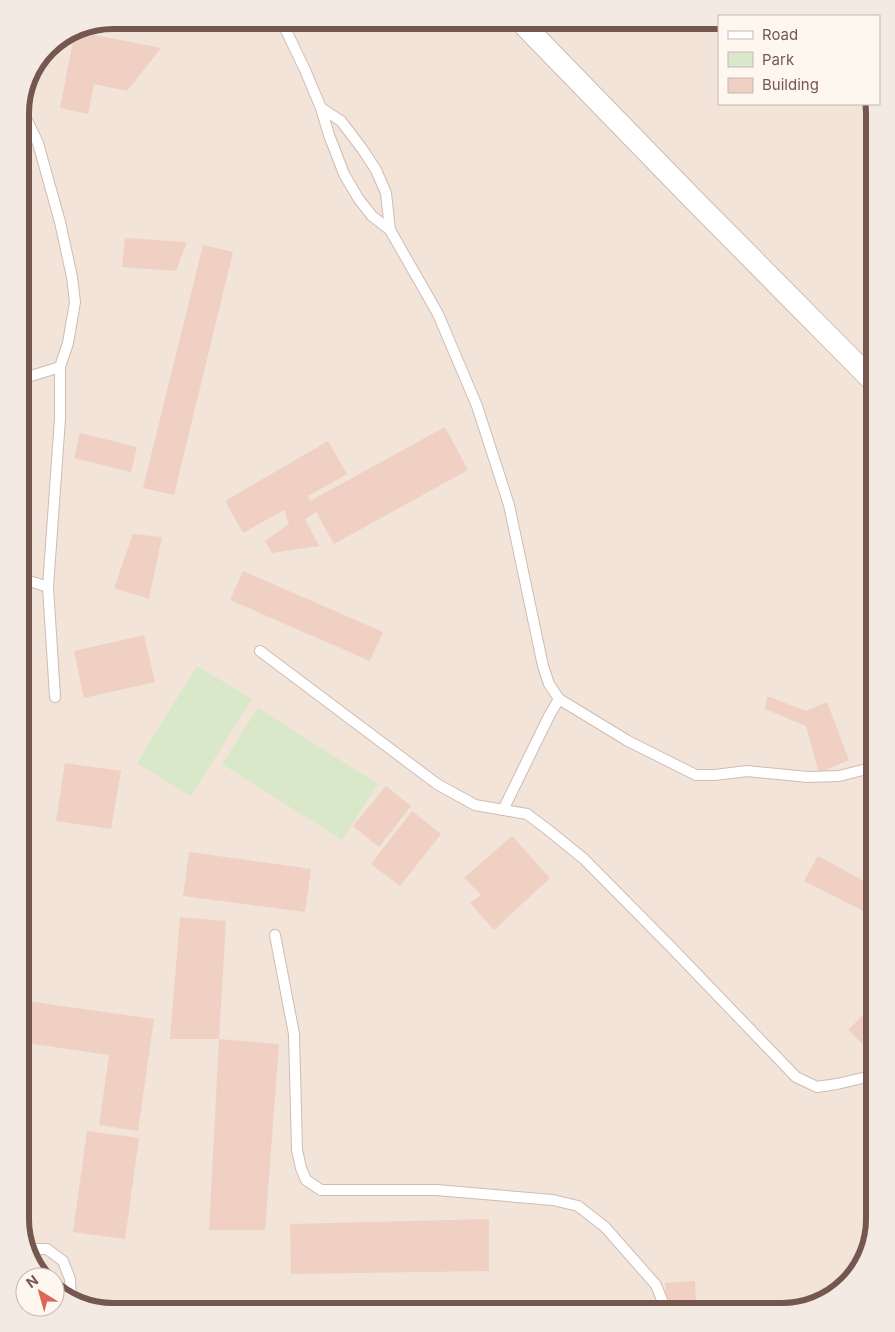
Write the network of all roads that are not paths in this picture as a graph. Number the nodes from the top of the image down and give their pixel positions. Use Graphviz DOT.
graph roads {
  1 [pos="285,29"];
  2 [pos="528,29"];
  3 [pos="321,108"];
  4 [pos="29,124"];
  5 [pos="390,230"];
  6 [pos="60,368"];
  7 [pos="866,373"];
  8 [pos="29,376"];
  9 [pos="29,581"];
  10 [pos="48,587"];
  11 [pos="260,651"];
  12 [pos="55,697"];
  13 [pos="559,699"];
  14 [pos="866,768"];
  15 [pos="503,810"];
  16 [pos="274,935"];
  17 [pos="866,1077"];
  18 [pos="34,1249"];
  19 [pos="71,1292"];
  20 [pos="662,1303"];
  1 -- 3 [label="lane"];
  2 -- 7 [label="street"];
  3 -- 5 [label="lane"];
  3 -- 5 [label="lane"];
  4 -- 6 [label="lane"];
  5 -- 13 [label="lane"];
  6 -- 8 [label="lane"];
  6 -- 10 [label="lane"];
  9 -- 10 [label="lane"];
  10 -- 12 [label="lane"];
  11 -- 15 [label="lane"];
  13 -- 14 [label="lane"];
  13 -- 15 [label="lane"];
  15 -- 17 [label="lane"];
  16 -- 20 [label="lane"];
  18 -- 19 [label="lane"];
}
